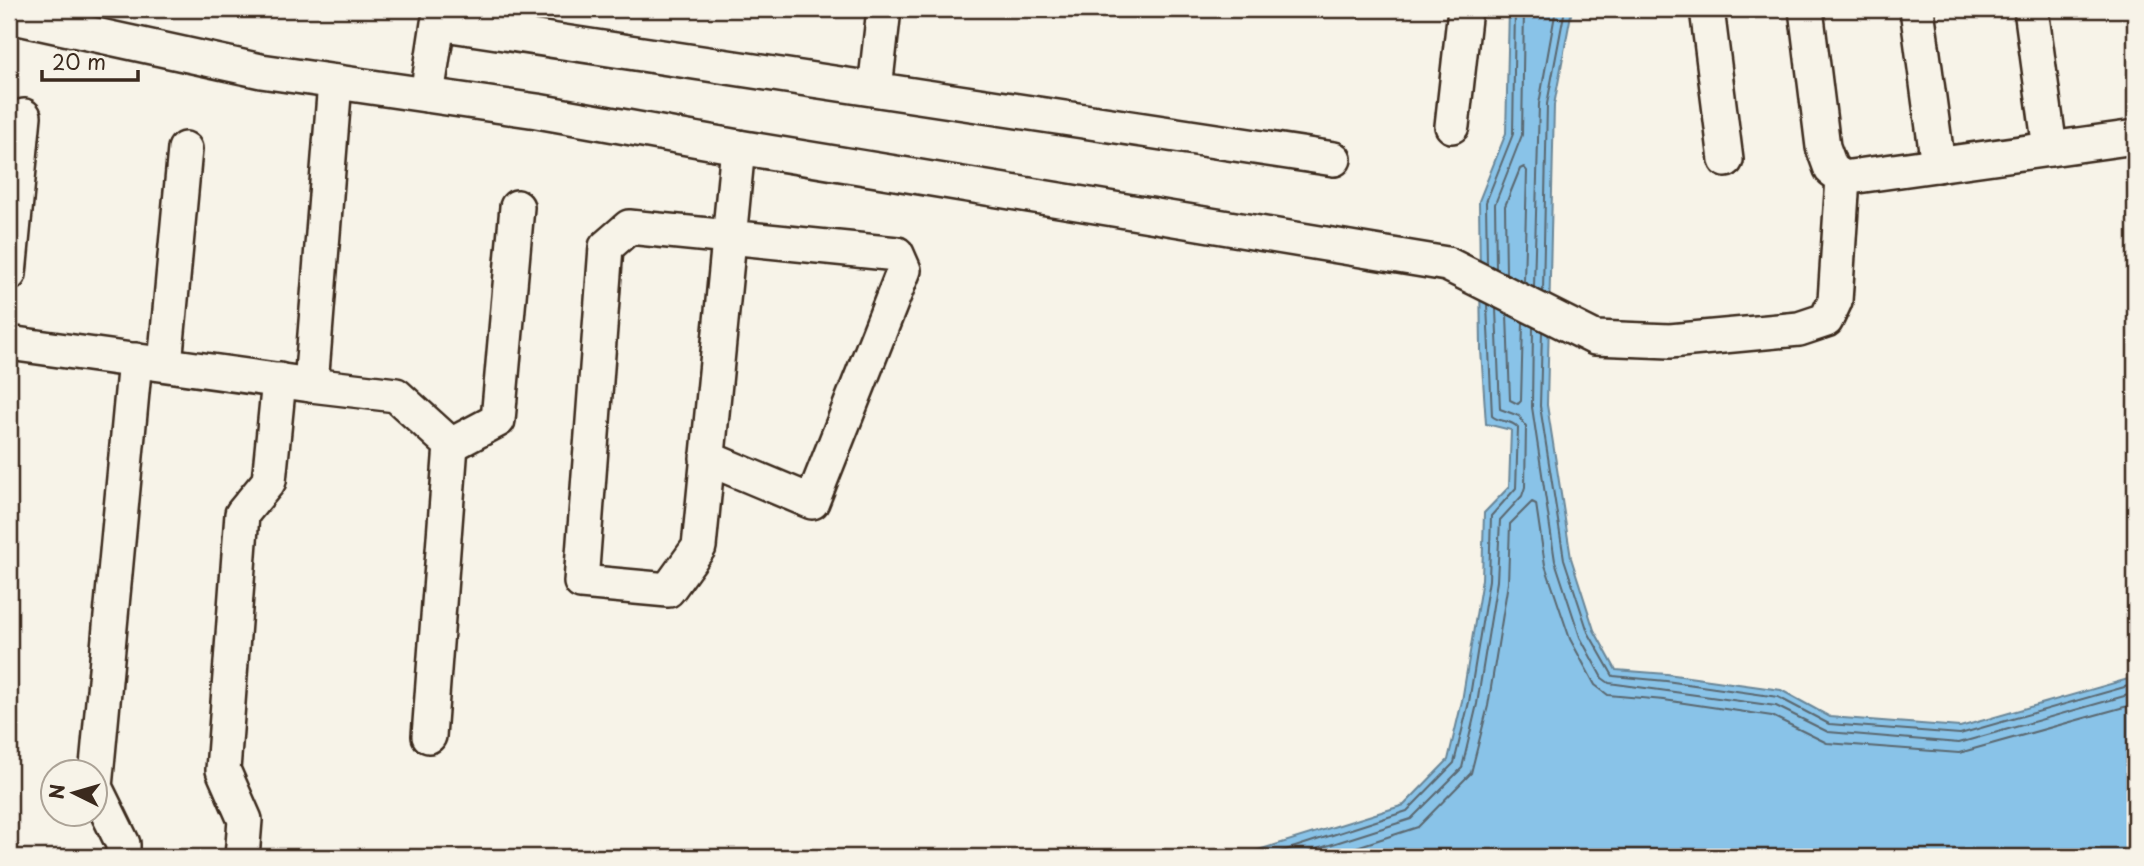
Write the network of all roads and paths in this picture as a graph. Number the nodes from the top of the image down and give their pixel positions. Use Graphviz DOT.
graph roads {
  1 [pos="884,9"];
  2 [pos="1465,9"];
  3 [pos="1707,9"];
  4 [pos="1806,9"];
  5 [pos="1917,9"];
  6 [pos="2031,9"];
  7 [pos="9,16"];
  8 [pos="538,23"];
  9 [pos="335,82"];
  10 [pos="875,89"];
  11 [pos="428,95"];
  12 [pos="24,116"];
  13 [pos="1452,126"];
  14 [pos="2135,137"];
  15 [pos="738,147"];
  16 [pos="186,149"];
  17 [pos="2050,149"];
  18 [pos="1334,159"];
  19 [pos="1726,160"];
  20 [pos="1938,165"];
  21 [pos="1843,178"];
  22 [pos="517,207"];
  23 [pos="730,236"];
  24 [pos="9,274"];
  25 [pos="9,343"];
  26 [pos="150,362"];
  27 [pos="279,380"];
  28 [pos="311,385"];
  29 [pos="451,445"];
  30 [pos="707,458"];
  31 [pos="429,736"];
  32 [pos="122,857"];
  33 [pos="242,857"];
  1 -- 10 [label="street"];
  2 -- 13 [label="street"];
  3 -- 19 [label="street"];
  4 -- 21 [label="street"];
  5 -- 20 [label="street"];
  6 -- 17 [label="street"];
  7 -- 9 [label="street"];
  8 -- 10 [label="street"];
  8 -- 11 [label="street"];
  9 -- 11 [label="street"];
  9 -- 28 [label="street"];
  10 -- 18 [label="street"];
  11 -- 15 [label="street"];
  12 -- 24 [label="street"];
  14 -- 17 [label="street"];
  15 -- 21 [label="street"];
  15 -- 23 [label="street"];
  16 -- 26 [label="street"];
  17 -- 20 [label="street"];
  20 -- 21 [label="street"];
  22 -- 29 [label="street"];
  23 -- 30 [label="street"];
  23 -- 30 [label="street"];
  23 -- 30 [label="street"];
  25 -- 26 [label="street"];
  26 -- 27 [label="street"];
  26 -- 32 [label="street"];
  27 -- 28 [label="street"];
  27 -- 33 [label="street"];
  28 -- 29 [label="street"];
  29 -- 31 [label="street"];
}
